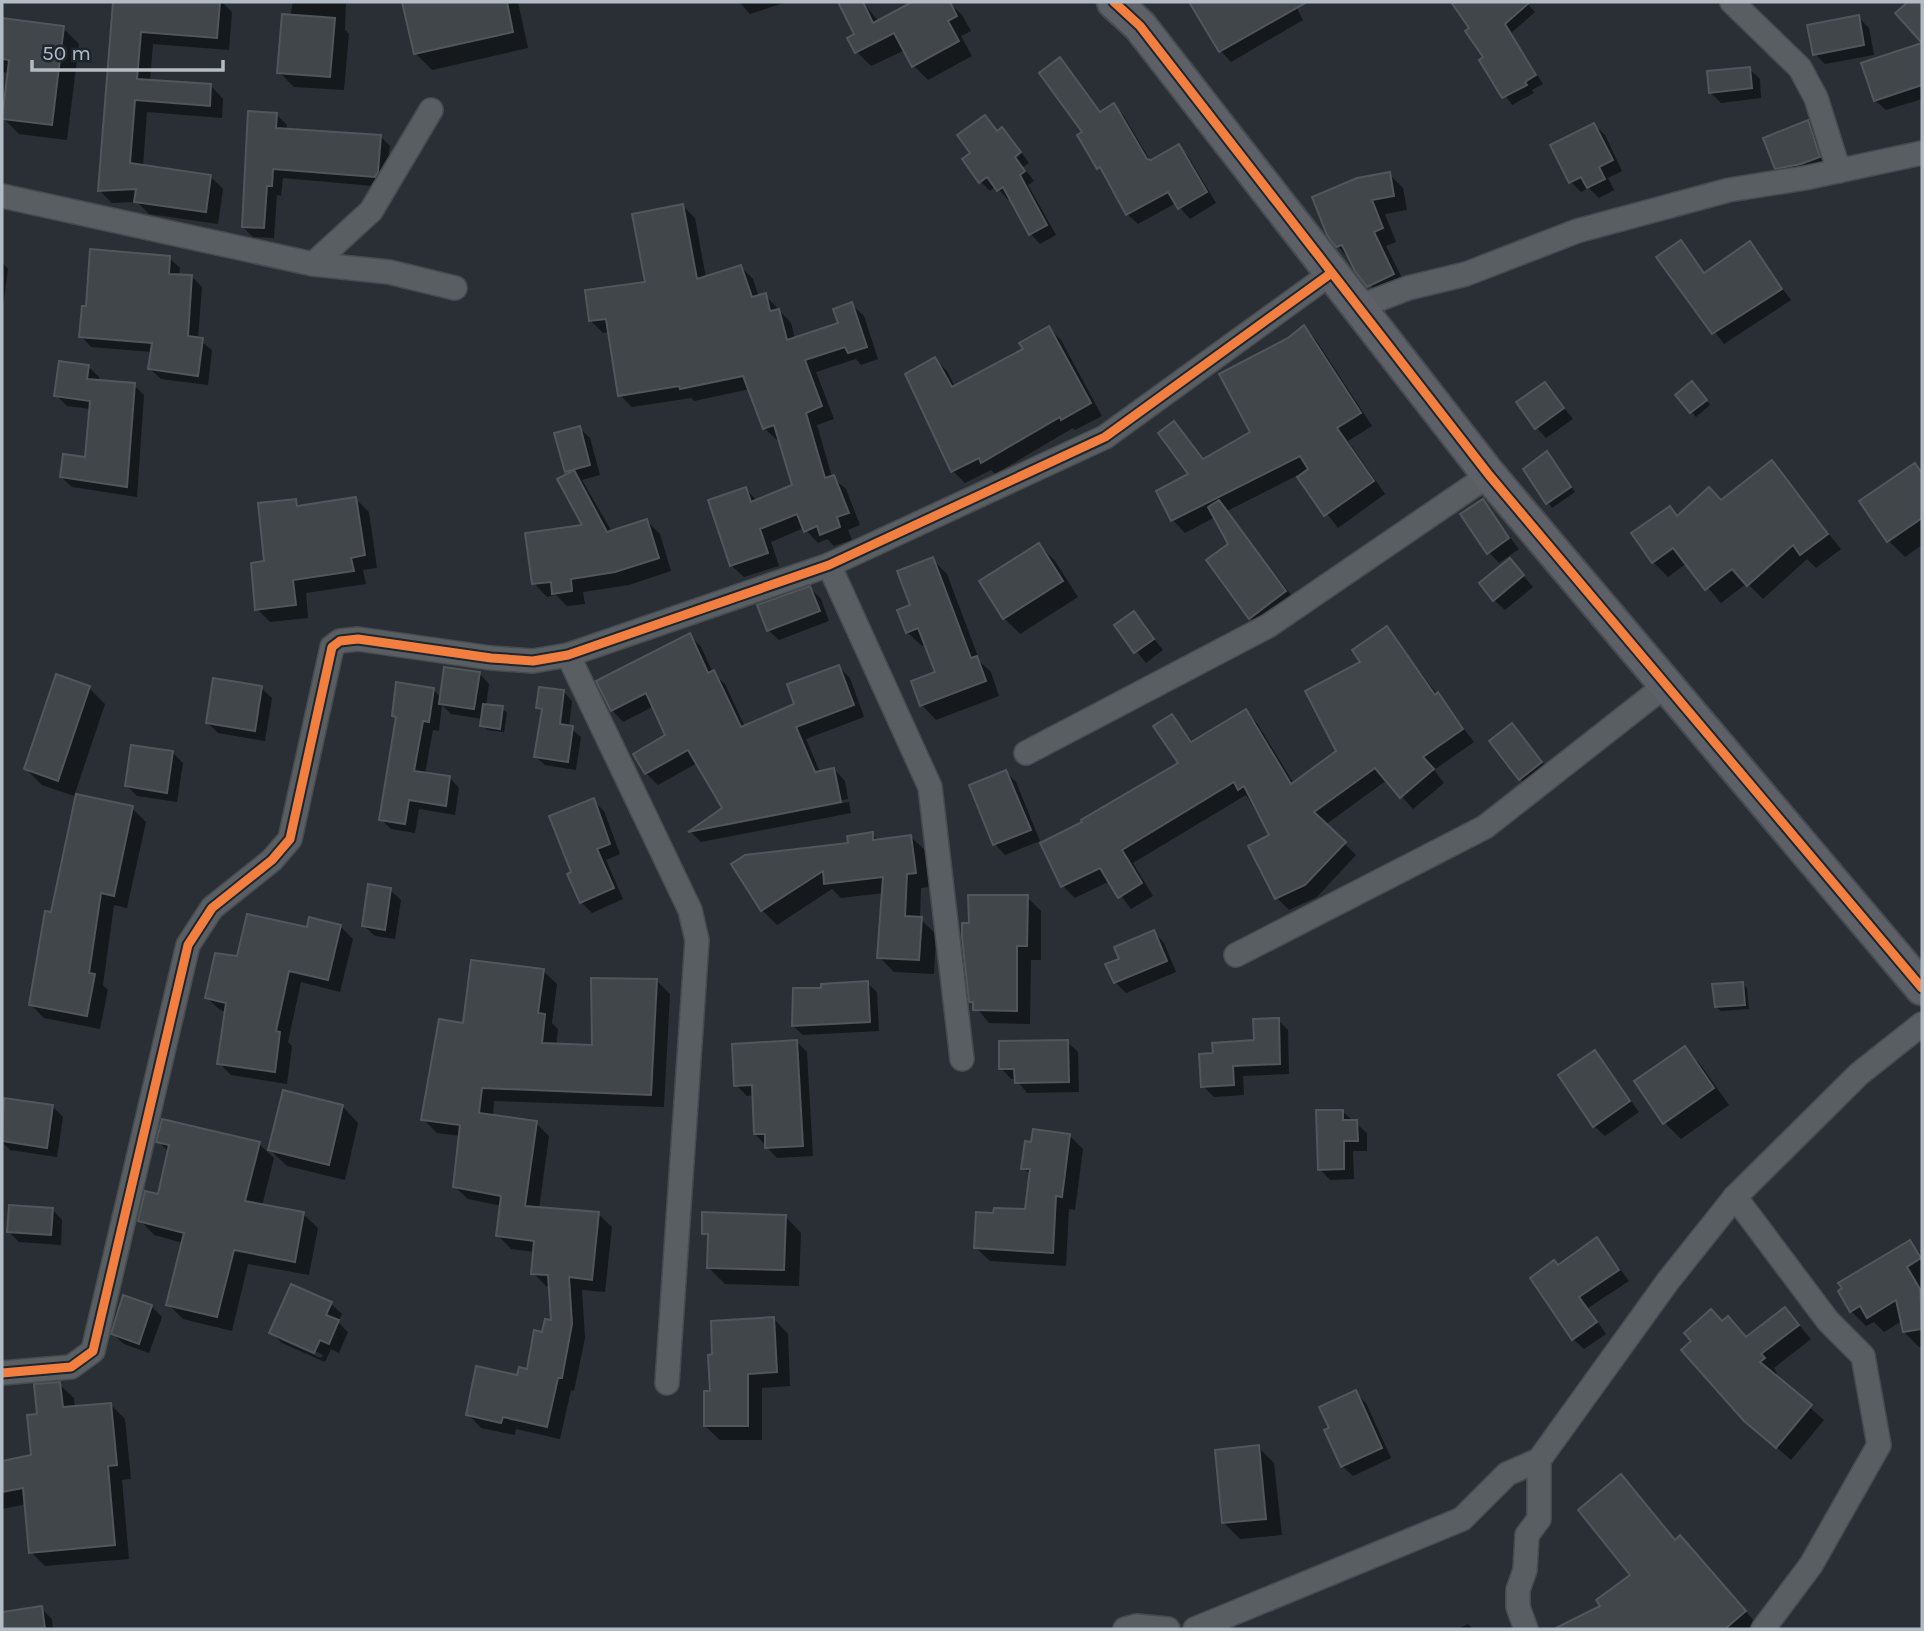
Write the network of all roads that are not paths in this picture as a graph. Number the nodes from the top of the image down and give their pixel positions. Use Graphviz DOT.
graph roads {
  1 [pos="1115,2"];
  2 [pos="1731,2"];
  3 [pos="431,110"];
  4 [pos="1922,153"];
  5 [pos="1839,171"];
  6 [pos="2,196"];
  7 [pos="313,264"];
  8 [pos="1330,274"];
  9 [pos="455,288"];
  10 [pos="1356,307"];
  11 [pos="1489,475"];
  12 [pos="829,565"];
  13 [pos="568,655"];
  14 [pos="1666,685"];
  15 [pos="1026,753"];
  16 [pos="1236,956"];
  17 [pos="1922,988"];
  18 [pos="1922,1024"];
  19 [pos="962,1059"];
  20 [pos="1735,1197"];
  21 [pos="2,1373"];
  22 [pos="667,1383"];
  23 [pos="1539,1460"];
  24 [pos="1125,1629"];
  25 [pos="1168,1629"];
  26 [pos="1195,1629"];
  27 [pos="1526,1629"];
  28 [pos="1763,1629"];
  1 -- 8 [label="street"];
  2 -- 5 [label="street"];
  3 -- 7 [label="street"];
  4 -- 5 [label="street"];
  5 -- 10 [label="street"];
  6 -- 7 [label="street"];
  7 -- 9 [label="street"];
  8 -- 10 [label="street"];
  8 -- 12 [label="street"];
  10 -- 11 [label="street"];
  11 -- 14 [label="street"];
  11 -- 15 [label="street"];
  12 -- 13 [label="street"];
  12 -- 19 [label="street"];
  13 -- 21 [label="street"];
  13 -- 22 [label="street"];
  14 -- 16 [label="street"];
  14 -- 17 [label="street"];
  18 -- 20 [label="street"];
  20 -- 23 [label="street"];
  20 -- 28 [label="street"];
  23 -- 26 [label="street"];
  23 -- 27 [label="street"];
  24 -- 25 [label="street"];
}
